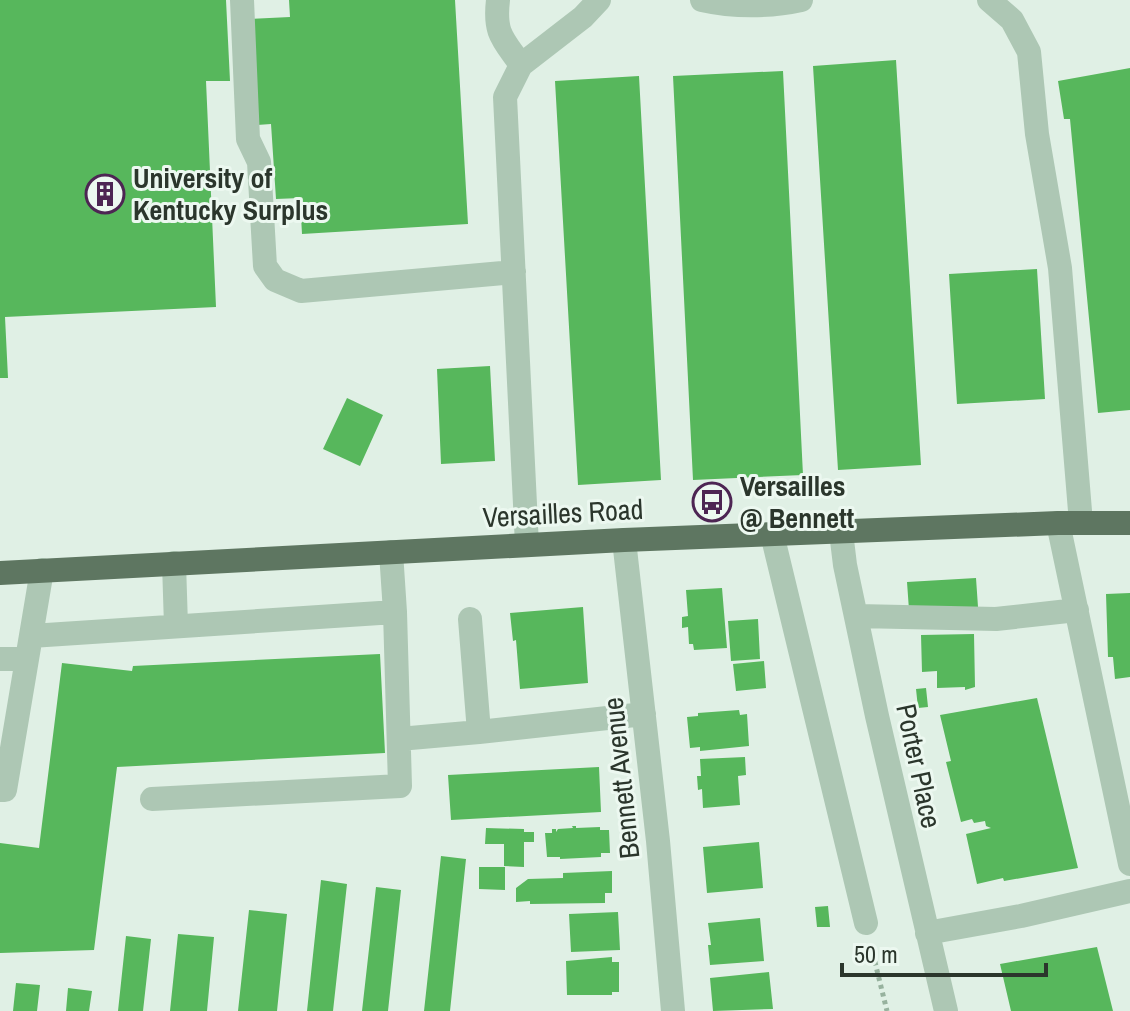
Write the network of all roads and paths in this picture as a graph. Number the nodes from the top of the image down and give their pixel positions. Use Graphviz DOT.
graph roads {
  1 [pos="242,0"];
  2 [pos="498,0"];
  3 [pos="599,0"];
  4 [pos="702,0"];
  5 [pos="801,0"];
  6 [pos="989,0"];
  7 [pos="521,65"];
  8 [pos="514,272"];
  9 [pos="1070,523"];
  10 [pos="1130,523"];
  11 [pos="841,532"];
  12 [pos="772,534"];
  13 [pos="624,540"];
  14 [pos="527,545"];
  15 [pos="391,552"];
  16 [pos="174,563"];
  17 [pos="42,570"];
  18 [pos="0,573"];
  19 [pos="1077,610"];
  20 [pos="395,612"];
  21 [pos="857,616"];
  22 [pos="470,619"];
  23 [pos="176,626"];
  24 [pos="29,648"];
  25 [pos="0,659"];
  26 [pos="644,714"];
  27 [pos="479,732"];
  28 [pos="399,739"];
  29 [pos="0,790"];
  30 [pos="152,799"];
  31 [pos="1130,864"];
  32 [pos="1130,891"];
  33 [pos="866,923"];
  34 [pos="927,933"];
  35 [pos="673,1011"];
  36 [pos="887,1011"];
  37 [pos="946,1011"];
  1 -- 8 [label="street"];
  2 -- 7 [label="street"];
  3 -- 7 [label="street"];
  4 -- 5 [label="street"];
  6 -- 9 [label="street"];
  7 -- 8 [label="street"];
  8 -- 14 [label="street"];
  9 -- 10 [label="main road, Versailles Road"];
  9 -- 11 [label="main road, Versailles Road"];
  9 -- 19 [label="street"];
  11 -- 12 [label="main road, Versailles Road"];
  11 -- 21 [label="street, Porter Place"];
  12 -- 13 [label="main road, Versailles Road"];
  12 -- 33 [label="street"];
  13 -- 14 [label="main road, Versailles Road"];
  13 -- 26 [label="street, Bennett Avenue"];
  14 -- 15 [label="main road, Versailles Road"];
  15 -- 16 [label="main road, Versailles Road"];
  15 -- 20 [label="street"];
  16 -- 17 [label="main road, Versailles Road"];
  16 -- 23 [label="street"];
  17 -- 18 [label="main road, Versailles Road"];
  17 -- 24 [label="street"];
  19 -- 21 [label="street"];
  19 -- 31 [label="street"];
  20 -- 23 [label="street"];
  20 -- 28 [label="street"];
  21 -- 34 [label="street, Porter Place"];
  22 -- 27 [label="street"];
  23 -- 24 [label="street"];
  24 -- 25 [label="street"];
  24 -- 29 [label="street"];
  26 -- 27 [label="street"];
  26 -- 35 [label="street, Bennett Avenue"];
  27 -- 28 [label="street"];
  28 -- 30 [label="street"];
  32 -- 34 [label="street"];
  33 -- 36 [label="path"];
  34 -- 37 [label="street, Porter Place"];
}
